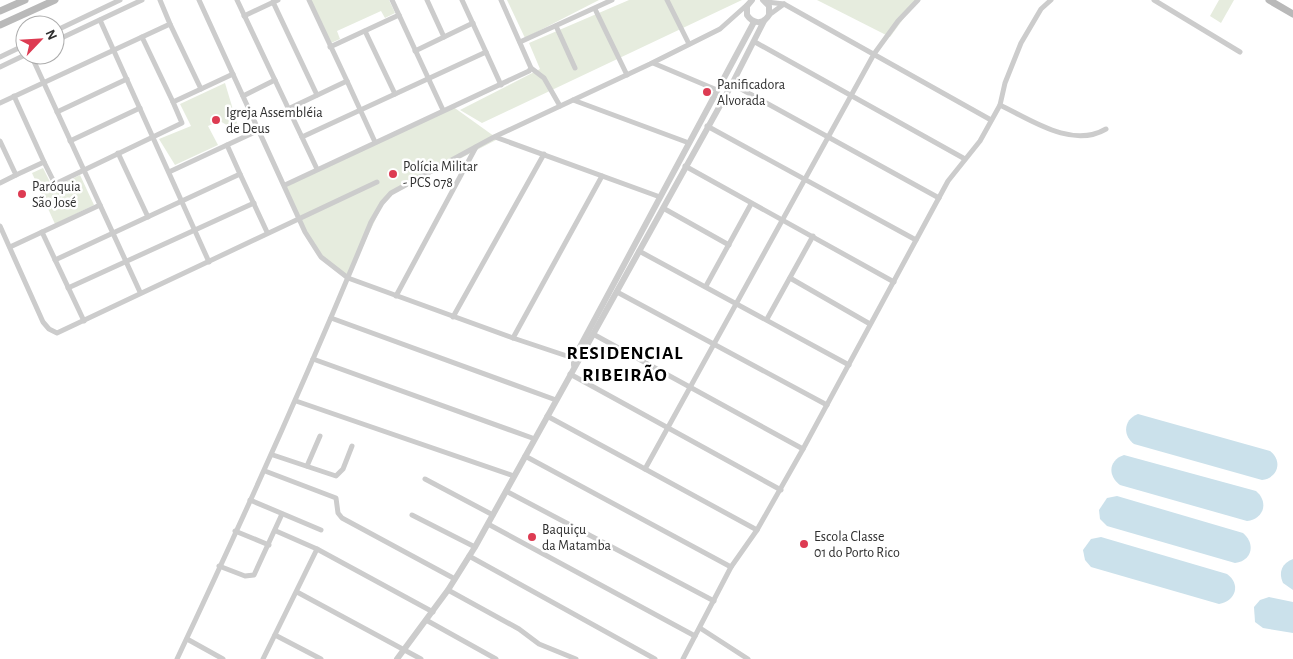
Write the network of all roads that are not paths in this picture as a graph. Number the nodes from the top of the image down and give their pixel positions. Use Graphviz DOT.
graph roads {
  1 [pos="24,0"];
  2 [pos="55,0"];
  3 [pos="120,0"];
  4 [pos="141,0"];
  5 [pos="160,0"];
  6 [pos="237,0"];
  7 [pos="309,0"];
  8 [pos="392,0"];
  9 [pos="427,0"];
  10 [pos="462,0"];
  11 [pos="501,0"];
  12 [pos="612,0"];
  13 [pos="667,0"];
  14 [pos="918,0"];
  15 [pos="1051,0"];
  16 [pos="1154,0"];
  17 [pos="1269,0"];
  18 [pos="200,1"];
  19 [pos="276,1"];
  20 [pos="749,1"];
  21 [pos="765,1"];
  22 [pos="784,4"];
  23 [pos="595,9"];
  24 [pos="0,12"];
  25 [pos="769,14"];
  26 [pos="1293,14"];
  27 [pos="399,15"];
  28 [pos="746,15"];
  29 [pos="244,16"];
  30 [pos="733,17"];
  31 [pos="100,20"];
  32 [pos="764,21"];
  33 [pos="754,22"];
  34 [pos="473,23"];
  35 [pos="170,24"];
  36 [pos="0,25"];
  37 [pos="65,26"];
  38 [pos="556,26"];
  39 [pos="365,30"];
  40 [pos="65,36"];
  41 [pos="142,37"];
  42 [pos="444,37"];
  43 [pos="520,42"];
  44 [pos="754,42"];
  45 [pos="689,44"];
  46 [pos="330,47"];
  47 [pos="15,50"];
  48 [pos="114,50"];
  49 [pos="416,51"];
  50 [pos="486,52"];
  51 [pos="1240,52"];
  52 [pos="874,54"];
  53 [pos="0,57"];
  54 [pos="15,60"];
  55 [pos="653,63"];
  56 [pos="35,65"];
  57 [pos="0,67"];
  58 [pos="531,68"];
  59 [pos="575,68"];
  60 [pos="233,74"];
  61 [pos="627,75"];
  62 [pos="428,78"];
  63 [pos="127,79"];
  64 [pos="275,80"];
  65 [pos="346,81"];
  66 [pos="43,83"];
  67 [pos="732,84"];
  68 [pos="501,85"];
  69 [pos="201,89"];
  70 [pos="718,90"];
  71 [pos="395,94"];
  72 [pos="317,95"];
  73 [pos="14,96"];
  74 [pos="243,96"];
  75 [pos="851,97"];
  76 [pos="572,100"];
  77 [pos="173,102"];
  78 [pos="0,103"];
  79 [pos="1000,105"];
  80 [pos="560,106"];
  81 [pos="140,108"];
  82 [pos="288,109"];
  83 [pos="360,110"];
  84 [pos="443,110"];
  85 [pos="57,112"];
  86 [pos="991,120"];
  87 [pos="707,126"];
  88 [pos="1106,129"];
  89 [pos="259,130"];
  90 [pos="828,136"];
  91 [pos="153,137"];
  92 [pos="494,137"];
  93 [pos="302,138"];
  94 [pos="0,141"];
  95 [pos="70,141"];
  96 [pos="375,142"];
  97 [pos="688,143"];
  98 [pos="227,145"];
  99 [pos="477,147"];
  100 [pos="118,153"];
  101 [pos="544,154"];
  102 [pos="965,159"];
  103 [pos="44,162"];
  104 [pos="685,166"];
  105 [pos="317,169"];
  106 [pos="84,170"];
  107 [pos="169,172"];
  108 [pos="240,174"];
  109 [pos="16,175"];
  110 [pos="602,176"];
  111 [pos="806,178"];
  112 [pos="377,182"];
  113 [pos="0,183"];
  114 [pos="285,185"];
  115 [pos="660,197"];
  116 [pos="939,198"];
  117 [pos="182,200"];
  118 [pos="254,203"];
  119 [pos="752,204"];
  120 [pos="100,205"];
  121 [pos="663,208"];
  122 [pos="148,216"];
  123 [pos="300,218"];
  124 [pos="782,220"];
  125 [pos="0,226"];
  126 [pos="195,230"];
  127 [pos="42,232"];
  128 [pos="267,232"];
  129 [pos="113,233"];
  130 [pos="813,236"];
  131 [pos="916,240"];
  132 [pos="729,245"];
  133 [pos="10,247"];
  134 [pos="639,250"];
  135 [pos="55,260"];
  136 [pos="126,261"];
  137 [pos="209,262"];
  138 [pos="348,278"];
  139 [pos="790,278"];
  140 [pos="894,282"];
  141 [pos="706,286"];
  142 [pos="68,288"];
  143 [pos="140,292"];
  144 [pos="617,292"];
  145 [pos="396,296"];
  146 [pos="737,304"];
  147 [pos="454,317"];
  148 [pos="331,318"];
  149 [pos="767,319"];
  150 [pos="84,321"];
  151 [pos="870,324"];
  152 [pos="593,334"];
  153 [pos="513,338"];
  154 [pos="714,345"];
  155 [pos="313,359"];
  156 [pos="576,361"];
  157 [pos="848,365"];
  158 [pos="570,374"];
  159 [pos="691,386"];
  160 [pos="556,400"];
  161 [pos="296,401"];
  162 [pos="827,405"];
  163 [pos="548,416"];
  164 [pos="668,427"];
  165 [pos="320,436"];
  166 [pos="535,439"];
  167 [pos="352,446"];
  168 [pos="803,449"];
  169 [pos="273,455"];
  170 [pos="526,456"];
  171 [pos="307,466"];
  172 [pos="645,469"];
  173 [pos="265,471"];
  174 [pos="514,476"];
  175 [pos="425,479"];
  176 [pos="781,490"];
  177 [pos="506,492"];
  178 [pos="250,500"];
  179 [pos="282,514"];
  180 [pos="412,515"];
  181 [pos="493,515"];
  182 [pos="488,524"];
  183 [pos="321,530"];
  184 [pos="757,530"];
  185 [pos="235,531"];
  186 [pos="276,531"];
  187 [pos="268,545"];
  188 [pos="475,547"];
  189 [pos="317,549"];
  190 [pos="469,556"];
  191 [pos="219,566"];
  192 [pos="731,567"];
  193 [pos="454,579"];
  194 [pos="448,590"];
  195 [pos="296,592"];
  196 [pos="714,602"];
  197 [pos="433,612"];
  198 [pos="426,620"];
  199 [pos="700,628"];
  200 [pos="275,635"];
  201 [pos="695,636"];
  202 [pos="187,639"];
  203 [pos="404,649"];
  204 [pos="177,659"];
  205 [pos="223,659"];
  206 [pos="263,659"];
  207 [pos="321,659"];
  208 [pos="397,659"];
  209 [pos="421,659"];
  210 [pos="496,659"];
  211 [pos="576,659"];
  212 [pos="655,659"];
  213 [pos="684,659"];
  214 [pos="748,659"];
  1 -- 24 [label="main road"];
  2 -- 36 [label="main road"];
  3 -- 37 [label="street"];
  4 -- 31 [label="street"];
  5 -- 35 [label="street"];
  6 -- 29 [label="street"];
  7 -- 46 [label="street"];
  8 -- 27 [label="street"];
  9 -- 42 [label="street"];
  10 -- 34 [label="street"];
  11 -- 43 [label="street"];
  12 -- 23 [label="street"];
  13 -- 45 [label="street"];
  14 -- 52 [label="street"];
  15 -- 79 [label="street"];
  16 -- 51 [label="street"];
  17 -- 26 [label="main road"];
  18 -- 60 [label="street"];
  19 -- 29 [label="street"];
  19 -- 72 [label="street"];
  20 -- 28 [label="street"];
  20 -- 30 [label="street"];
  21 -- 22 [label="street"];
  21 -- 25 [label="street"];
  22 -- 25 [label="street"];
  22 -- 52 [label="street"];
  23 -- 38 [label="street"];
  23 -- 61 [label="street"];
  25 -- 32 [label="street"];
  27 -- 39 [label="street"];
  27 -- 49 [label="street"];
  28 -- 30 [label="street"];
  28 -- 33 [label="street"];
  29 -- 64 [label="street"];
  30 -- 45 [label="street"];
  31 -- 40 [label="street"];
  31 -- 48 [label="street"];
  32 -- 33 [label="street"];
  32 -- 44 [label="street"];
  33 -- 70 [label="street"];
  34 -- 42 [label="street"];
  34 -- 50 [label="street"];
  35 -- 41 [label="street"];
  35 -- 69 [label="street"];
  38 -- 43 [label="street"];
  38 -- 59 [label="street"];
  39 -- 46 [label="street"];
  39 -- 71 [label="street"];
  41 -- 48 [label="street"];
  41 -- 77 [label="street"];
  42 -- 49 [label="street"];
  43 -- 58 [label="street"];
  44 -- 67 [label="street"];
  44 -- 75 [label="street"];
  45 -- 55 [label="street"];
  46 -- 65 [label="street"];
  47 -- 53 [label="street"];
  48 -- 63 [label="street"];
  48 -- 66 [label="street"];
  49 -- 62 [label="street"];
  50 -- 62 [label="street"];
  50 -- 68 [label="street"];
  52 -- 75 [label="street"];
  52 -- 86 [label="street"];
  54 -- 57 [label="street"];
  55 -- 61 [label="street"];
  55 -- 70 [label="street"];
  56 -- 66 [label="street"];
  58 -- 68 [label="street"];
  58 -- 80 [label="street"];
  60 -- 69 [label="street"];
  60 -- 74 [label="street"];
  61 -- 76 [label="street"];
  62 -- 71 [label="street"];
  62 -- 84 [label="street"];
  63 -- 81 [label="street"];
  63 -- 85 [label="street"];
  64 -- 74 [label="street"];
  64 -- 82 [label="street"];
  65 -- 72 [label="street"];
  65 -- 83 [label="street"];
  66 -- 73 [label="street"];
  66 -- 85 [label="street"];
  67 -- 87 [label="street"];
  67 -- 90 [label="street"];
  68 -- 84 [label="street"];
  69 -- 77 [label="street"];
  70 -- 97 [label="street"];
  71 -- 83 [label="street"];
  72 -- 82 [label="street"];
  73 -- 78 [label="street"];
  73 -- 103 [label="street"];
  74 -- 89 [label="street"];
  75 -- 90 [label="street"];
  75 -- 102 [label="street"];
  76 -- 80 [label="street"];
  76 -- 97 [label="street"];
  77 -- 91 [label="street"];
  79 -- 86 [label="street"];
  79 -- 88 [label="street"];
  80 -- 92 [label="street"];
  81 -- 91 [label="street"];
  81 -- 95 [label="street"];
  82 -- 93 [label="street"];
  83 -- 93 [label="street"];
  83 -- 96 [label="street"];
  84 -- 96 [label="street"];
  85 -- 95 [label="street"];
  86 -- 102 [label="street"];
  87 -- 104 [label="street"];
  87 -- 111 [label="street"];
  89 -- 98 [label="street"];
  89 -- 114 [label="street"];
  90 -- 111 [label="street"];
  90 -- 116 [label="street"];
  91 -- 100 [label="street"];
  91 -- 107 [label="street"];
  92 -- 99 [label="street"];
  92 -- 101 [label="street"];
  93 -- 105 [label="street"];
  94 -- 109 [label="street"];
  95 -- 106 [label="street"];
  96 -- 105 [label="street"];
  97 -- 115 [label="street"];
  98 -- 107 [label="street"];
  98 -- 108 [label="street"];
  99 -- 138 [label="street"];
  99 -- 145 [label="street"];
  100 -- 106 [label="street"];
  100 -- 122 [label="street"];
  101 -- 110 [label="street"];
  101 -- 147 [label="street"];
  102 -- 116 [label="street"];
  103 -- 106 [label="street"];
  103 -- 109 [label="street"];
  104 -- 119 [label="street"];
  104 -- 121 [label="street"];
  105 -- 114 [label="street"];
  106 -- 120 [label="street"];
  107 -- 117 [label="street"];
  108 -- 117 [label="street"];
  108 -- 118 [label="street"];
  109 -- 113 [label="street"];
  110 -- 115 [label="street"];
  110 -- 153 [label="street"];
  111 -- 124 [label="street"];
  111 -- 131 [label="street"];
  112 -- 123 [label="street"];
  114 -- 123 [label="street"];
  115 -- 156 [label="street"];
  116 -- 131 [label="street"];
  117 -- 122 [label="street"];
  117 -- 126 [label="street"];
  118 -- 126 [label="street"];
  118 -- 128 [label="street"];
  119 -- 124 [label="street"];
  119 -- 132 [label="street"];
  120 -- 127 [label="street"];
  120 -- 129 [label="street"];
  121 -- 132 [label="street"];
  121 -- 134 [label="street"];
  122 -- 129 [label="street"];
  123 -- 128 [label="street"];
  123 -- 138 [label="street"];
  124 -- 130 [label="street"];
  124 -- 146 [label="street"];
  125 -- 133 [label="street"];
  126 -- 136 [label="street"];
  126 -- 137 [label="street"];
  127 -- 133 [label="street"];
  127 -- 135 [label="street"];
  128 -- 137 [label="street"];
  129 -- 135 [label="street"];
  129 -- 136 [label="street"];
  130 -- 139 [label="street"];
  130 -- 140 [label="street"];
  131 -- 140 [label="street"];
  132 -- 141 [label="street"];
  133 -- 150 [label="street"];
  134 -- 141 [label="street"];
  134 -- 144 [label="street"];
  135 -- 142 [label="street"];
  136 -- 142 [label="street"];
  136 -- 143 [label="street"];
  137 -- 143 [label="street"];
  138 -- 145 [label="street"];
  138 -- 148 [label="street"];
  139 -- 149 [label="street"];
  139 -- 151 [label="street"];
  140 -- 151 [label="street"];
  141 -- 146 [label="street"];
  142 -- 150 [label="street"];
  143 -- 150 [label="street"];
  144 -- 152 [label="street"];
  144 -- 154 [label="street"];
  145 -- 147 [label="street"];
  146 -- 149 [label="street"];
  146 -- 154 [label="street"];
  147 -- 153 [label="street"];
  148 -- 155 [label="street"];
  148 -- 160 [label="street"];
  149 -- 157 [label="street"];
  151 -- 157 [label="street"];
  152 -- 156 [label="street"];
  152 -- 159 [label="street"];
  153 -- 156 [label="street"];
  154 -- 159 [label="street"];
  154 -- 162 [label="street"];
  155 -- 161 [label="street"];
  155 -- 166 [label="street"];
  156 -- 158 [label="street"];
  157 -- 162 [label="street"];
  158 -- 160 [label="street"];
  158 -- 164 [label="street"];
  159 -- 164 [label="street"];
  159 -- 168 [label="street"];
  160 -- 163 [label="street"];
  161 -- 169 [label="street"];
  161 -- 174 [label="street"];
  162 -- 168 [label="street"];
  163 -- 166 [label="street"];
  163 -- 172 [label="street"];
  164 -- 172 [label="street"];
  164 -- 176 [label="street"];
  165 -- 171 [label="street"];
  166 -- 170 [label="street"];
  167 -- 171 [label="street"];
  168 -- 176 [label="street"];
  169 -- 171 [label="street"];
  169 -- 173 [label="street"];
  170 -- 174 [label="street"];
  170 -- 192 [label="street"];
  172 -- 184 [label="street"];
  173 -- 178 [label="street"];
  173 -- 193 [label="street"];
  174 -- 177 [label="street"];
  175 -- 181 [label="street"];
  176 -- 184 [label="street"];
  177 -- 181 [label="street"];
  177 -- 196 [label="street"];
  178 -- 179 [label="street"];
  178 -- 185 [label="street"];
  179 -- 183 [label="street"];
  179 -- 186 [label="street"];
  180 -- 188 [label="street"];
  181 -- 182 [label="street"];
  182 -- 188 [label="street"];
  182 -- 201 [label="street"];
  184 -- 192 [label="street"];
  185 -- 187 [label="street"];
  185 -- 191 [label="street"];
  186 -- 187 [label="street"];
  186 -- 189 [label="street"];
  187 -- 191 [label="street"];
  188 -- 190 [label="street"];
  189 -- 195 [label="street"];
  189 -- 197 [label="street"];
  190 -- 193 [label="street"];
  190 -- 212 [label="street"];
  191 -- 202 [label="street"];
  192 -- 196 [label="street"];
  193 -- 194 [label="street"];
  194 -- 197 [label="street"];
  194 -- 211 [label="street"];
  195 -- 200 [label="street"];
  195 -- 203 [label="street"];
  196 -- 199 [label="street"];
  197 -- 198 [label="street"];
  198 -- 203 [label="street"];
  198 -- 210 [label="street"];
  199 -- 201 [label="street"];
  199 -- 214 [label="street"];
  200 -- 206 [label="street"];
  200 -- 207 [label="street"];
  201 -- 213 [label="street"];
  202 -- 204 [label="street"];
  202 -- 205 [label="street"];
  203 -- 208 [label="street"];
  203 -- 209 [label="street"];
}
